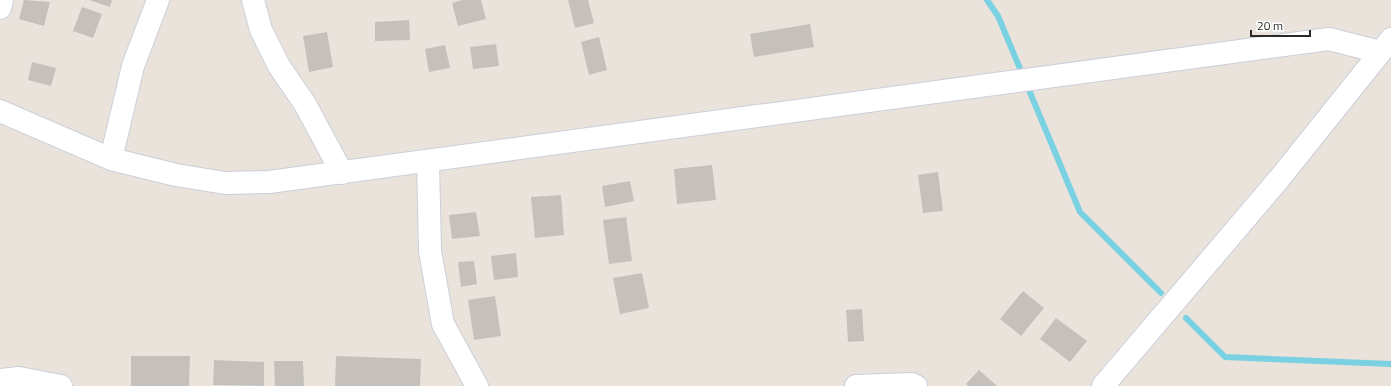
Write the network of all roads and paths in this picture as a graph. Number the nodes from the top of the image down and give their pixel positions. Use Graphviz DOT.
graph roads {
  1 [pos="2,0"];
  2 [pos="158,0"];
  3 [pos="252,0"];
  4 [pos="0,8"];
  5 [pos="1386,46"];
  6 [pos="0,111"];
  7 [pos="111,159"];
  8 [pos="428,161"];
  9 [pos="342,172"];
  10 [pos="0,380"];
  11 [pos="61,386"];
  12 [pos="477,386"];
  13 [pos="856,386"];
  14 [pos="916,386"];
  15 [pos="1103,386"];
  1 -- 4 [label="street"];
  2 -- 7 [label="street"];
  3 -- 9 [label="street"];
  5 -- 8 [label="street"];
  5 -- 15 [label="street"];
  6 -- 7 [label="street"];
  7 -- 9 [label="street"];
  8 -- 9 [label="street"];
  8 -- 12 [label="street"];
  10 -- 11 [label="street"];
  13 -- 14 [label="street"];
}
